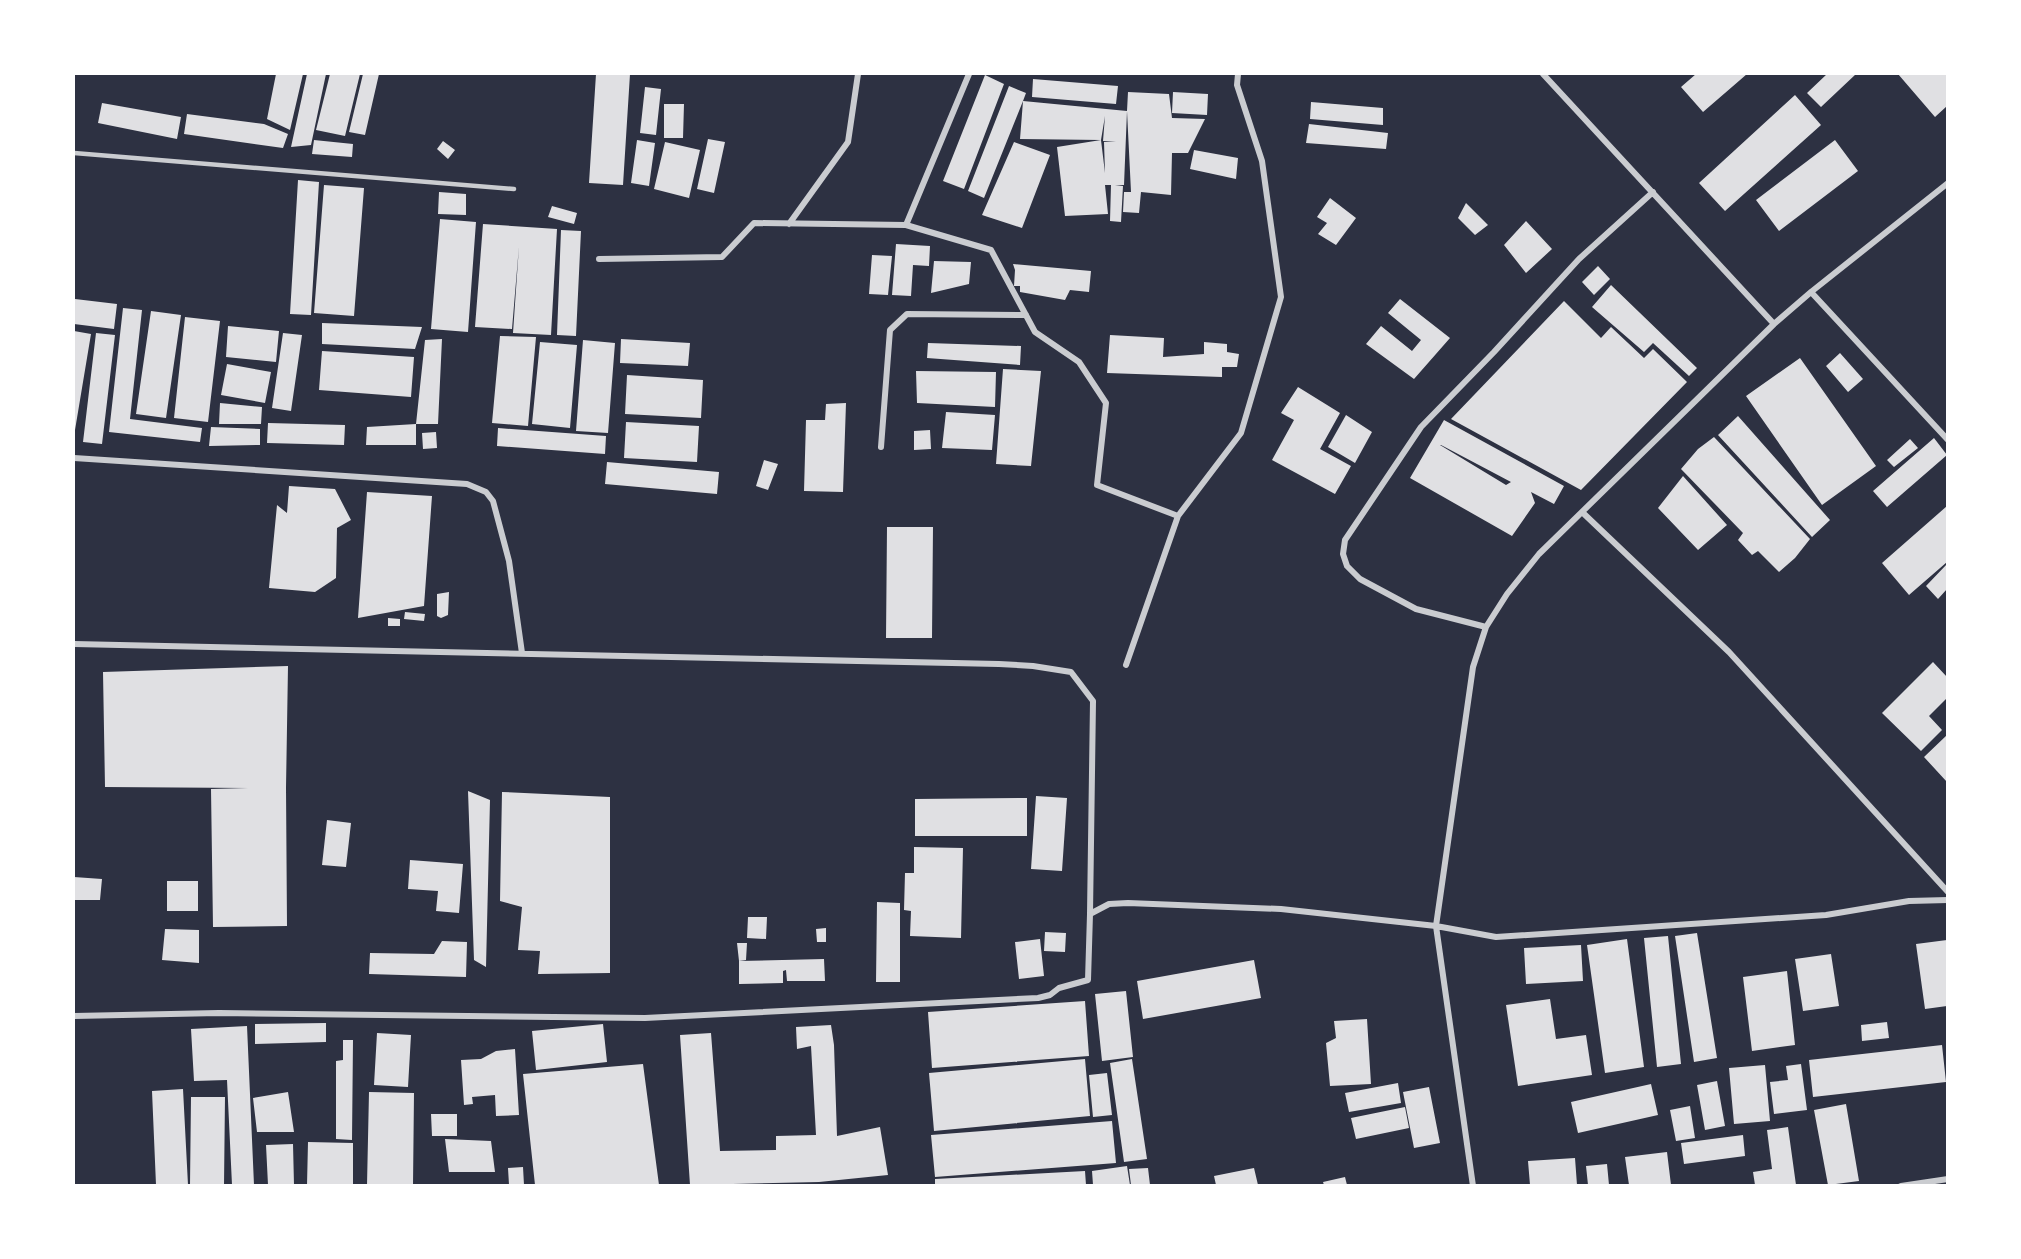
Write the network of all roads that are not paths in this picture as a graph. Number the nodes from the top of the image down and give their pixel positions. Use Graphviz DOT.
graph roads {
  1 [pos="858,74"];
  2 [pos="969,74"];
  3 [pos="1238,74"];
  4 [pos="1543,74"];
  5 [pos="74,153"];
  6 [pos="1947,183"];
  7 [pos="514,189"];
  8 [pos="1653,192"];
  9 [pos="789,224"];
  10 [pos="906,225"];
  11 [pos="599,259"];
  12 [pos="1811,292"];
  13 [pos="1026,315"];
  14 [pos="1774,324"];
  15 [pos="1947,440"];
  16 [pos="881,447"];
  17 [pos="74,458"];
  18 [pos="1582,512"];
  19 [pos="1178,516"];
  20 [pos="1486,627"];
  21 [pos="74,644"];
  22 [pos="522,653"];
  23 [pos="1126,665"];
  24 [pos="1947,892"];
  25 [pos="1947,900"];
  26 [pos="1090,914"];
  27 [pos="1436,926"];
  28 [pos="74,1016"];
  29 [pos="1947,1179"];
  30 [pos="1473,1185"];
  31 [pos="1901,1185"];
  1 -- 9 [label="street"];
  2 -- 10 [label="street"];
  3 -- 19 [label="street"];
  4 -- 8 [label="street"];
  5 -- 7 [label="lane"];
  6 -- 12 [label="street"];
  8 -- 14 [label="street"];
  8 -- 20 [label="street"];
  9 -- 10 [label="street"];
  9 -- 11 [label="street"];
  10 -- 13 [label="street"];
  12 -- 14 [label="street"];
  12 -- 15 [label="street"];
  13 -- 16 [label="street"];
  13 -- 19 [label="street"];
  14 -- 18 [label="street"];
  17 -- 22 [label="street"];
  18 -- 20 [label="street"];
  18 -- 24 [label="street"];
  19 -- 23 [label="street"];
  20 -- 27 [label="street"];
  21 -- 22 [label="street"];
  22 -- 26 [label="street"];
  25 -- 27 [label="street"];
  26 -- 27 [label="street"];
  26 -- 28 [label="street"];
  27 -- 30 [label="street"];
  29 -- 31 [label="street"];
}
